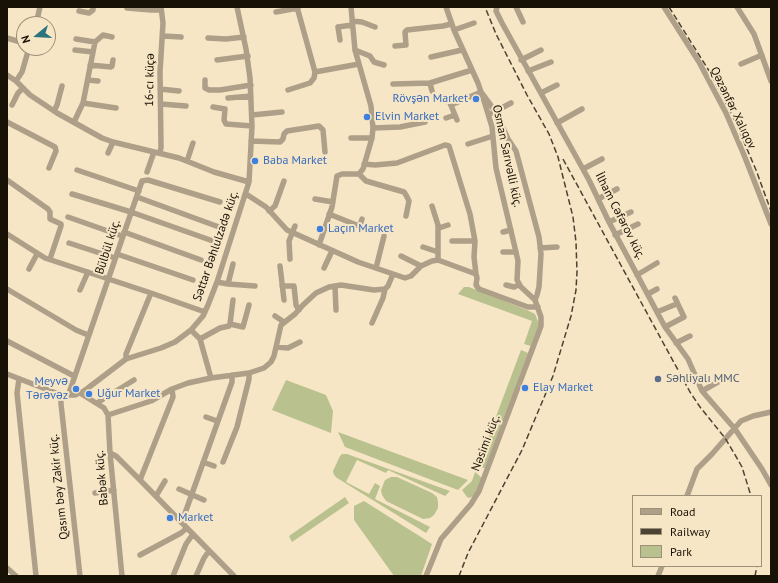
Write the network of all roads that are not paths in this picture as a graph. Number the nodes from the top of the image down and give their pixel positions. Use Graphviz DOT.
graph roads {
  1 [pos="93,7"];
  2 [pos="236,7"];
  3 [pos="298,7"];
  4 [pos="351,7"];
  5 [pos="446,7"];
  6 [pos="497,7"];
  7 [pos="516,7"];
  8 [pos="664,7"];
  9 [pos="736,7"];
  10 [pos="127,8"];
  11 [pos="161,8"];
  12 [pos="78,12"];
  13 [pos="276,12"];
  14 [pos="474,22"];
  15 [pos="523,22"];
  16 [pos="352,23"];
  17 [pos="451,24"];
  18 [pos="375,27"];
  19 [pos="454,30"];
  20 [pos="163,36"];
  21 [pos="112,37"];
  22 [pos="181,37"];
  23 [pos="244,37"];
  24 [pos="208,38"];
  25 [pos="76,39"];
  26 [pos="340,40"];
  27 [pos="95,42"];
  28 [pos="395,46"];
  29 [pos="75,50"];
  30 [pos="356,50"];
  31 [pos="462,50"];
  32 [pos="541,50"];
  33 [pos="93,52"];
  34 [pos="762,55"];
  35 [pos="27,56"];
  36 [pos="248,56"];
  37 [pos="431,57"];
  38 [pos="113,60"];
  39 [pos="217,60"];
  40 [pos="522,60"];
  41 [pos="551,62"];
  42 [pos="359,64"];
  43 [pos="740,64"];
  44 [pos="90,65"];
  45 [pos="384,65"];
  46 [pos="472,70"];
  47 [pos="528,71"];
  48 [pos="315,72"];
  49 [pos="7,75"];
  50 [pos="88,80"];
  51 [pos="205,80"];
  52 [pos="16,81"];
  53 [pos="98,81"];
  54 [pos="771,81"];
  55 [pos="430,83"];
  56 [pos="392,84"];
  57 [pos="251,85"];
  58 [pos="557,85"];
  59 [pos="62,86"];
  60 [pos="23,88"];
  61 [pos="160,89"];
  62 [pos="288,90"];
  63 [pos="179,91"];
  64 [pos="432,91"];
  65 [pos="481,92"];
  66 [pos="542,93"];
  67 [pos="251,96"];
  68 [pos="228,98"];
  69 [pos="448,98"];
  70 [pos="84,103"];
  71 [pos="512,103"];
  72 [pos="161,104"];
  73 [pos="12,105"];
  74 [pos="451,105"];
  75 [pos="186,106"];
  76 [pos="213,107"];
  77 [pos="116,108"];
  78 [pos="582,109"];
  79 [pos="54,111"];
  80 [pos="495,111"];
  81 [pos="282,112"];
  82 [pos="488,114"];
  83 [pos="252,115"];
  84 [pos="446,118"];
  85 [pos="7,122"];
  86 [pos="74,122"];
  87 [pos="425,122"];
  88 [pos="557,123"];
  89 [pos="252,126"];
  90 [pos="373,128"];
  91 [pos="493,136"];
  92 [pos="351,138"];
  93 [pos="372,138"];
  94 [pos="251,141"];
  95 [pos="113,142"];
  96 [pos="192,143"];
  97 [pos="468,144"];
  98 [pos="157,152"];
  99 [pos="325,152"];
  100 [pos="108,153"];
  101 [pos="602,159"];
  102 [pos="187,161"];
  103 [pos="364,164"];
  104 [pos="48,168"];
  105 [pos="583,169"];
  106 [pos="76,170"];
  107 [pos="147,172"];
  108 [pos="359,174"];
  109 [pos="7,180"];
  110 [pos="284,180"];
  111 [pos="249,182"];
  112 [pos="617,189"];
  113 [pos="72,194"];
  114 [pos="138,194"];
  115 [pos="246,194"];
  116 [pos="315,199"];
  117 [pos="598,199"];
  118 [pos="220,202"];
  119 [pos="333,202"];
  120 [pos="432,206"];
  121 [pos="269,211"];
  122 [pos="131,212"];
  123 [pos="631,212"];
  124 [pos="329,214"];
  125 [pos="406,216"];
  126 [pos="68,217"];
  127 [pos="362,219"];
  128 [pos="608,222"];
  129 [pos="638,224"];
  130 [pos="771,224"];
  131 [pos="448,225"];
  132 [pos="295,226"];
  133 [pos="218,227"];
  134 [pos="438,228"];
  135 [pos="511,230"];
  136 [pos="291,232"];
  137 [pos="503,232"];
  138 [pos="7,234"];
  139 [pos="123,234"];
  140 [pos="615,235"];
  141 [pos="384,236"];
  142 [pos="213,241"];
  143 [pos="452,241"];
  144 [pos="474,241"];
  145 [pos="69,243"];
  146 [pos="319,245"];
  147 [pos="423,247"];
  148 [pos="557,247"];
  149 [pos="540,248"];
  150 [pos="332,251"];
  151 [pos="438,252"];
  152 [pos="503,252"];
  153 [pos="516,252"];
  154 [pos="37,254"];
  155 [pos="116,256"];
  156 [pos="401,256"];
  157 [pos="50,259"];
  158 [pos="290,259"];
  159 [pos="201,260"];
  160 [pos="438,260"];
  161 [pos="657,263"];
  162 [pos="233,264"];
  163 [pos="280,266"];
  164 [pos="421,266"];
  165 [pos="324,268"];
  166 [pos="376,268"];
  167 [pos="29,269"];
  168 [pos="88,272"];
  169 [pos="393,274"];
  170 [pos="476,274"];
  171 [pos="637,275"];
  172 [pos="109,279"];
  173 [pos="193,280"];
  174 [pos="217,282"];
  175 [pos="228,284"];
  176 [pos="506,285"];
  177 [pos="519,285"];
  178 [pos="255,286"];
  179 [pos="282,286"];
  180 [pos="335,286"];
  181 [pos="7,289"];
  182 [pos="385,289"];
  183 [pos="657,289"];
  184 [pos="80,290"];
  185 [pos="152,293"];
  186 [pos="648,294"];
  187 [pos="675,298"];
  188 [pos="233,300"];
  189 [pos="284,300"];
  190 [pos="535,300"];
  191 [pos="249,305"];
  192 [pos="674,305"];
  193 [pos="538,307"];
  194 [pos="299,310"];
  195 [pos="336,310"];
  196 [pos="205,312"];
  197 [pos="657,312"];
  198 [pos="275,316"];
  199 [pos="284,322"];
  200 [pos="372,323"];
  201 [pos="230,324"];
  202 [pos="665,327"];
  203 [pos="191,330"];
  204 [pos="88,335"];
  205 [pos="690,336"];
  206 [pos="200,339"];
  207 [pos="7,341"];
  208 [pos="300,342"];
  209 [pos="676,343"];
  210 [pos="276,347"];
  211 [pos="126,359"];
  212 [pos="249,373"];
  213 [pos="7,374"];
  214 [pos="232,375"];
  215 [pos="74,376"];
  216 [pos="211,378"];
  217 [pos="19,379"];
  218 [pos="134,380"];
  219 [pos="718,382"];
  220 [pos="172,390"];
  221 [pos="702,391"];
  222 [pos="80,393"];
  223 [pos="65,395"];
  224 [pos="96,403"];
  225 [pos="771,412"];
  226 [pos="108,415"];
  227 [pos="206,417"];
  228 [pos="217,420"];
  229 [pos="735,429"];
  230 [pos="110,454"];
  231 [pos="203,462"];
  232 [pos="223,462"];
  233 [pos="214,466"];
  234 [pos="771,471"];
  235 [pos="765,474"];
  236 [pos="140,480"];
  237 [pos="165,481"];
  238 [pos="771,485"];
  239 [pos="179,489"];
  240 [pos="114,490"];
  241 [pos="95,493"];
  242 [pos="192,494"];
  243 [pos="687,495"];
  244 [pos="156,496"];
  245 [pos="204,500"];
  246 [pos="180,521"];
  247 [pos="186,528"];
  248 [pos="193,534"];
  249 [pos="209,551"];
  250 [pos="140,555"];
  251 [pos="7,568"];
  252 [pos="16,576"];
  253 [pos="36,576"];
  254 [pos="80,576"];
  255 [pos="122,576"];
  256 [pos="173,576"];
  257 [pos="196,576"];
  258 [pos="233,576"];
  259 [pos="426,576"];
  1 -- 12 [label="street"];
  2 -- 23 [label="street, Səttar Bəhlulzadə küç."];
  3 -- 13 [label="street"];
  3 -- 48 [label="street"];
  4 -- 16 [label="street"];
  5 -- 17 [label="street, Osman Sarıvəlli küç."];
  6 -- 40 [label="street, İlham Cəfərov küç."];
  7 -- 15 [label="street"];
  8 -- 130 [label="street, Qəzənfər Xalıqov"];
  9 -- 34 [label="street"];
  10 -- 11 [label="street"];
  11 -- 20 [label="street, 16-cı küçə"];
  14 -- 19 [label="street"];
  16 -- 18 [label="street"];
  16 -- 26 [label="street"];
  16 -- 30 [label="street"];
  17 -- 19 [label="street, Osman Sarıvəlli küç."];
  17 -- 28 [label="street"];
  19 -- 31 [label="street, Osman Sarıvəlli küç."];
  20 -- 22 [label="street"];
  20 -- 61 [label="street, 16-cı küçə"];
  21 -- 27 [label="street"];
  23 -- 24 [label="street"];
  23 -- 36 [label="street, Səttar Bəhlulzadə küç."];
  25 -- 27 [label="street"];
  27 -- 33 [label="street"];
  29 -- 33 [label="street"];
  30 -- 42 [label="street"];
  30 -- 45 [label="street"];
  31 -- 37 [label="street"];
  31 -- 46 [label="street, Osman Sarıvəlli küç."];
  32 -- 40 [label="street"];
  33 -- 44 [label="street"];
  34 -- 43 [label="street"];
  34 -- 54 [label="street"];
  35 -- 52 [label="street"];
  36 -- 39 [label="street"];
  36 -- 57 [label="street, Səttar Bəhlulzadə küç."];
  38 -- 44 [label="street"];
  40 -- 47 [label="street, İlham Cəfərov küç."];
  41 -- 47 [label="street"];
  42 -- 48 [label="street"];
  42 -- 90 [label="street"];
  44 -- 50 [label="street"];
  46 -- 55 [label="street"];
  46 -- 65 [label="street, Osman Sarıvəlli küç."];
  47 -- 66 [label="street, İlham Cəfərov küç."];
  48 -- 62 [label="street"];
  49 -- 52 [label="street"];
  50 -- 53 [label="street"];
  50 -- 70 [label="street"];
  51 -- 57 [label="street"];
  52 -- 60 [label="street"];
  55 -- 56 [label="street"];
  55 -- 64 [label="street"];
  57 -- 67 [label="street, Səttar Bəhlulzadə küç."];
  58 -- 66 [label="street"];
  59 -- 79 [label="street"];
  60 -- 73 [label="street"];
  60 -- 79 [label="street"];
  61 -- 63 [label="street"];
  61 -- 72 [label="street, 16-cı küçə"];
  65 -- 74 [label="street"];
  65 -- 80 [label="street"];
  65 -- 82 [label="street, Osman Sarıvəlli küç."];
  66 -- 88 [label="street, İlham Cəfərov küç."];
  67 -- 68 [label="street"];
  67 -- 83 [label="street, Səttar Bəhlulzadə küç."];
  69 -- 74 [label="street"];
  70 -- 77 [label="street"];
  70 -- 86 [label="street"];
  71 -- 80 [label="street"];
  72 -- 75 [label="street"];
  72 -- 98 [label="street, 16-cı küçə"];
  74 -- 84 [label="street"];
  76 -- 89 [label="street"];
  78 -- 88 [label="street"];
  79 -- 86 [label="street"];
  80 -- 82 [label="street"];
  80 -- 149 [label="street"];
  81 -- 83 [label="street"];
  82 -- 91 [label="street, Osman Sarıvəlli küç."];
  83 -- 89 [label="street, Səttar Bəhlulzadə küç."];
  85 -- 104 [label="street"];
  86 -- 95 [label="street"];
  87 -- 90 [label="street"];
  88 -- 105 [label="street, İlham Cəfərov küç."];
  89 -- 94 [label="street, Səttar Bəhlulzadə küç."];
  90 -- 93 [label="street"];
  91 -- 97 [label="street"];
  91 -- 135 [label="street, Osman Sarıvəlli küç."];
  92 -- 93 [label="street"];
  93 -- 103 [label="street"];
  94 -- 99 [label="street"];
  94 -- 111 [label="street, Səttar Bəhlulzadə küç."];
  95 -- 98 [label="street"];
  95 -- 100 [label="street"];
  96 -- 102 [label="street"];
  98 -- 102 [label="street"];
  98 -- 107 [label="street, 16-cı küçə"];
  101 -- 105 [label="street"];
  102 -- 111 [label="street"];
  103 -- 108 [label="street"];
  103 -- 144 [label="street"];
  105 -- 117 [label="street, İlham Cəfərov küç."];
  106 -- 114 [label="street"];
  108 -- 119 [label="street"];
  108 -- 125 [label="street"];
  109 -- 157 [label="street"];
  110 -- 121 [label="street"];
  111 -- 115 [label="street, Səttar Bəhlulzadə küç."];
  112 -- 117 [label="street"];
  113 -- 122 [label="street"];
  114 -- 118 [label="street, Bülbül küç."];
  114 -- 122 [label="street, Bülbül küç."];
  114 -- 133 [label="street"];
  115 -- 121 [label="street"];
  115 -- 174 [label="street, Səttar Bəhlulzadə küç."];
  116 -- 119 [label="street"];
  117 -- 128 [label="street, İlham Cəfərov küç."];
  119 -- 124 [label="street"];
  120 -- 134 [label="street"];
  121 -- 136 [label="street"];
  122 -- 139 [label="street, Bülbül küç."];
  122 -- 142 [label="street"];
  123 -- 128 [label="street"];
  124 -- 127 [label="street"];
  124 -- 146 [label="street"];
  126 -- 139 [label="street"];
  128 -- 140 [label="street, İlham Cəfərov küç."];
  129 -- 140 [label="street"];
  131 -- 134 [label="street"];
  132 -- 136 [label="street"];
  134 -- 151 [label="street"];
  135 -- 137 [label="street"];
  135 -- 153 [label="street, Osman Sarıvəlli küç."];
  136 -- 146 [label="street"];
  136 -- 158 [label="street"];
  138 -- 154 [label="street"];
  139 -- 155 [label="street, Bülbül küç."];
  139 -- 159 [label="street"];
  140 -- 171 [label="street, İlham Cəfərov küç."];
  141 -- 166 [label="street"];
  143 -- 144 [label="street"];
  144 -- 170 [label="street"];
  145 -- 155 [label="street"];
  146 -- 150 [label="street"];
  147 -- 151 [label="street"];
  148 -- 149 [label="street"];
  149 -- 190 [label="street"];
  150 -- 165 [label="street"];
  150 -- 166 [label="street"];
  151 -- 160 [label="street"];
  152 -- 153 [label="street"];
  153 -- 177 [label="street, Osman Sarıvəlli küç."];
  154 -- 157 [label="street"];
  154 -- 167 [label="street"];
  155 -- 172 [label="street, Bülbül küç."];
  155 -- 173 [label="street"];
  156 -- 164 [label="street"];
  157 -- 168 [label="street"];
  160 -- 164 [label="street"];
  160 -- 170 [label="street"];
  161 -- 171 [label="street"];
  162 -- 175 [label="street"];
  163 -- 179 [label="street"];
  164 -- 169 [label="street"];
  166 -- 169 [label="street"];
  168 -- 172 [label="street"];
  168 -- 184 [label="street"];
  169 -- 182 [label="street"];
  170 -- 193 [label="street"];
  171 -- 186 [label="street, İlham Cəfərov küç."];
  172 -- 185 [label="street"];
  172 -- 204 [label="street, Bülbül küç."];
  174 -- 175 [label="street"];
  174 -- 196 [label="street, Səttar Bəhlulzadə küç."];
  175 -- 178 [label="street"];
  176 -- 177 [label="street"];
  177 -- 190 [label="street"];
  179 -- 189 [label="street"];
  179 -- 194 [label="street"];
  180 -- 182 [label="street"];
  180 -- 194 [label="street"];
  180 -- 195 [label="street"];
  181 -- 204 [label="street"];
  182 -- 200 [label="street"];
  183 -- 186 [label="street"];
  185 -- 196 [label="street"];
  185 -- 211 [label="street"];
  186 -- 197 [label="street, İlham Cəfərov küç."];
  187 -- 202 [label="street"];
  188 -- 201 [label="street"];
  190 -- 193 [label="street"];
  191 -- 201 [label="street"];
  192 -- 197 [label="street"];
  193 -- 259 [label="street, Nəsimi küç."];
  194 -- 199 [label="street"];
  196 -- 203 [label="street, Səttar Bəhlulzadə küç."];
  197 -- 202 [label="street, İlham Cəfərov küç."];
  198 -- 199 [label="street"];
  199 -- 210 [label="street"];
  201 -- 206 [label="street"];
  202 -- 209 [label="street, İlham Cəfərov küç."];
  203 -- 206 [label="street"];
  203 -- 211 [label="street, Səttar Bəhlulzadə küç."];
  204 -- 215 [label="street, Bülbül küç."];
  205 -- 209 [label="street"];
  206 -- 216 [label="street"];
  207 -- 215 [label="street"];
  208 -- 210 [label="street"];
  209 -- 221 [label="street, İlham Cəfərov küç."];
  210 -- 212 [label="street"];
  211 -- 222 [label="street, Səttar Bəhlulzadə küç."];
  212 -- 214 [label="street"];
  212 -- 232 [label="street"];
  213 -- 217 [label="street"];
  214 -- 216 [label="street"];
  214 -- 228 [label="street"];
  215 -- 223 [label="street, Bülbül küç."];
  216 -- 220 [label="street"];
  217 -- 223 [label="street"];
  217 -- 253 [label="street"];
  218 -- 224 [label="street"];
  219 -- 221 [label="street"];
  220 -- 226 [label="street"];
  220 -- 236 [label="street"];
  221 -- 229 [label="street, İlham Cəfərov küç."];
  222 -- 223 [label="street, Səttar Bəhlulzadə küç."];
  222 -- 224 [label="street"];
  223 -- 254 [label="street, Qasım bəy Zakir küç."];
  224 -- 226 [label="street"];
  225 -- 229 [label="street"];
  226 -- 230 [label="street, Babək küç."];
  227 -- 228 [label="street"];
  228 -- 231 [label="street"];
  229 -- 235 [label="street, İlham Cəfərov küç."];
  229 -- 243 [label="street"];
  230 -- 236 [label="street"];
  230 -- 240 [label="street, Babək küç."];
  231 -- 233 [label="street"];
  231 -- 242 [label="street"];
  234 -- 235 [label="street"];
  235 -- 238 [label="street, İlham Cəfərov küç."];
  236 -- 244 [label="street"];
  237 -- 244 [label="street"];
  239 -- 242 [label="street"];
  240 -- 241 [label="street"];
  240 -- 255 [label="street, Babək küç."];
  242 -- 245 [label="street"];
  242 -- 246 [label="street"];
  244 -- 246 [label="street"];
  246 -- 247 [label="street"];
  247 -- 248 [label="street"];
  247 -- 250 [label="street"];
  248 -- 249 [label="street"];
  248 -- 256 [label="street"];
  249 -- 257 [label="street"];
  249 -- 258 [label="street"];
  251 -- 252 [label="street"];
}
